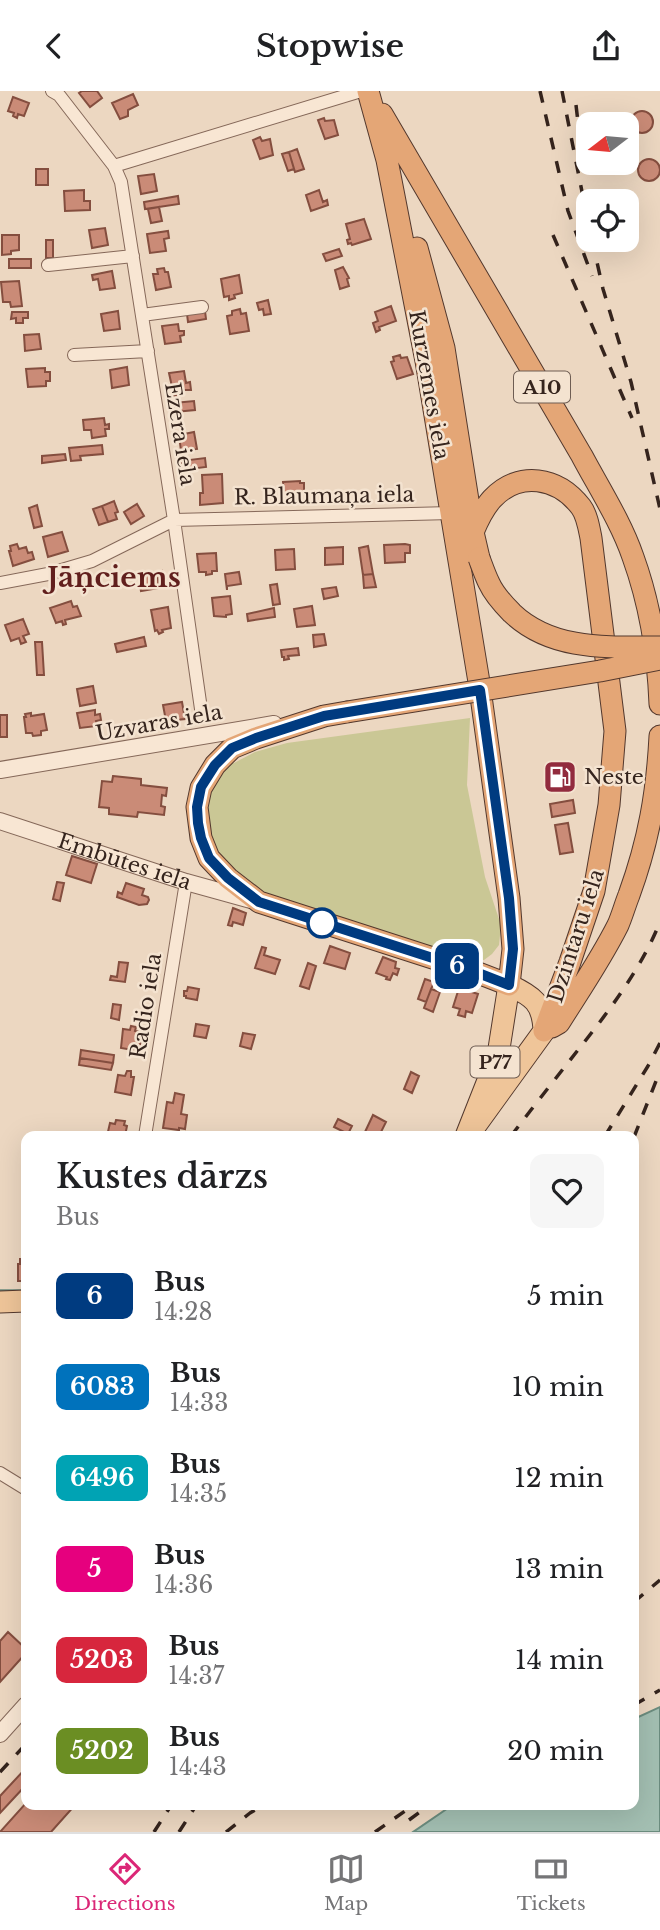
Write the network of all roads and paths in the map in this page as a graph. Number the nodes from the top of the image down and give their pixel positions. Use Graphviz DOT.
graph roads {
  1 [pos="52,91"];
  2 [pos="361,91"];
  3 [pos="369,91"];
  4 [pos="387,160"];
  5 [pos="114,166"];
  6 [pos="133,256"];
  7 [pos="48,265"];
  8 [pos="202,307"];
  9 [pos="142,315"];
  10 [pos="148,351"];
  11 [pos="74,355"];
  12 [pos="451,513"];
  13 [pos="174,520"];
  14 [pos="473,532"];
  15 [pos="0,583"];
  16 [pos="660,647"];
  17 [pos="660,659"];
  18 [pos="660,704"];
  19 [pos="201,709"];
  20 [pos="324,716"];
  21 [pos="660,736"];
  22 [pos="0,770"];
  23 [pos="0,821"];
  24 [pos="186,882"];
  25 [pos="259,902"];
  26 [pos="509,985"];
  27 [pos="544,1031"];
  28 [pos="146,1131"];
  29 [pos="469,1131"];
  30 [pos="471,1131"];
  31 [pos="21,1301"];
  32 [pos="0,1302"];
  33 [pos="0,1472"];
  34 [pos="21,1486"];
  35 [pos="21,1711"];
  36 [pos="0,1734"];
  1 -- 5 [label="street"];
  2 -- 5 [label="street"];
  3 -- 4 [label="highway, Kurzemes iela / A10"];
  3 -- 18 [label="highway, A10"];
  4 -- 12 [label="highway, Kurzemes iela / A10"];
  4 -- 14 [label="highway, A10"];
  5 -- 6 [label="street, Ezera iela"];
  6 -- 7 [label="street"];
  6 -- 9 [label="street, Ezera iela"];
  8 -- 9 [label="street"];
  9 -- 10 [label="street, Ezera iela"];
  10 -- 11 [label="street"];
  10 -- 13 [label="street, Ezera iela"];
  12 -- 13 [label="street, R. Blaumaņa iela"];
  12 -- 26 [label="highway, Kurzemes iela / A10"];
  13 -- 15 [label="street, R. Blaumaņa iela"];
  13 -- 19 [label="street, Ezera iela"];
  14 -- 16 [label="highway, A10, bridge"];
  14 -- 27 [label="highway, Dzintaru iela"];
  17 -- 20 [label="highway, bridge"];
  20 -- 22 [label="street, Uzvaras iela"];
  20 -- 25 [label="highway"];
  21 -- 27 [label="highway"];
  23 -- 24 [label="street, Embūtes iela"];
  24 -- 25 [label="street, Embūtes iela"];
  24 -- 28 [label="street, Radio iela"];
  25 -- 26 [label="highway, Embūtes iela"];
  26 -- 27 [label="main road, Embūtes iela / P77"];
  26 -- 29 [label="main road, P77"];
  27 -- 30 [label="main road, Dzintaru iela / P77"];
  31 -- 32 [label="main road"];
  33 -- 34 [label="street"];
  35 -- 36 [label="street"];
}
